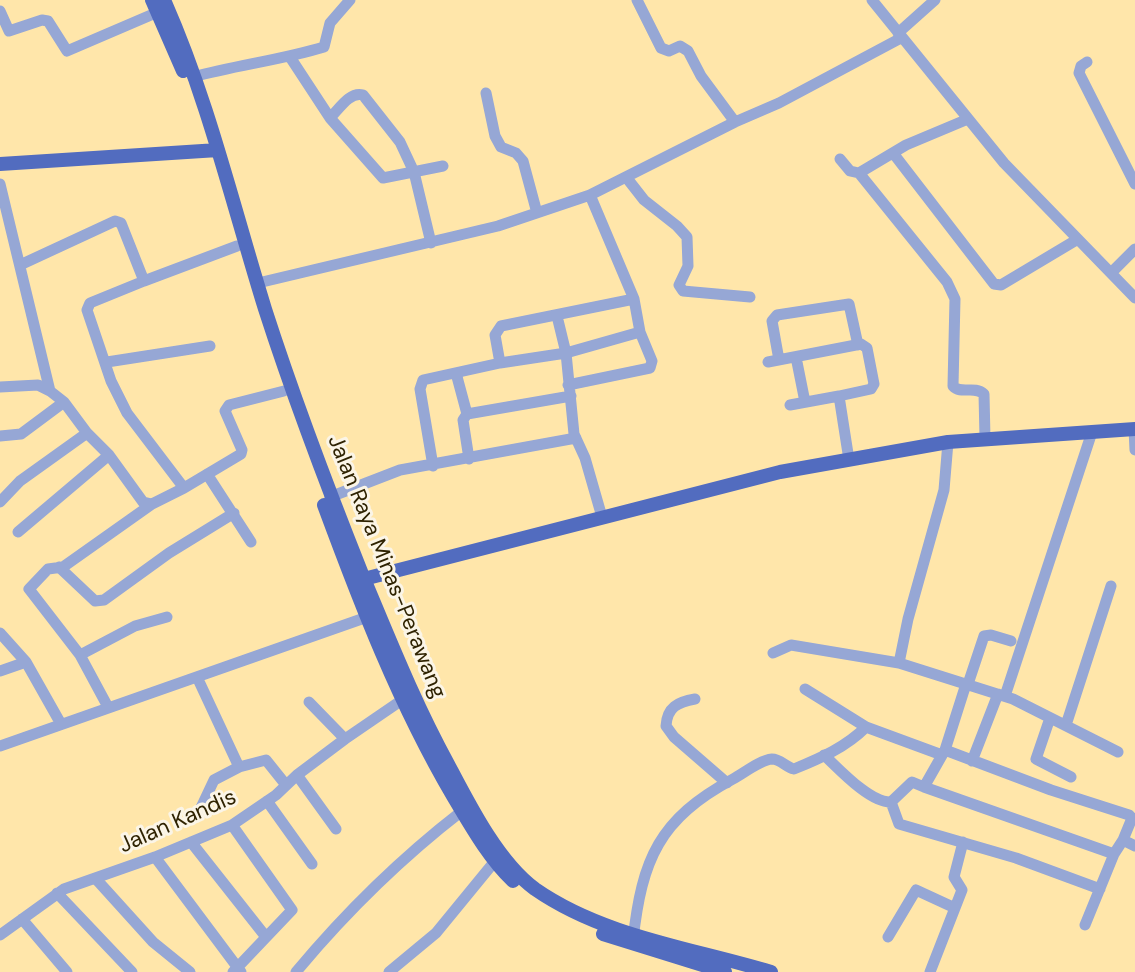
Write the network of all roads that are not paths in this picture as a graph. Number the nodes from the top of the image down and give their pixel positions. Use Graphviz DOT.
graph roads {
  1 [pos="350,0"];
  2 [pos="637,0"];
  3 [pos="872,0"];
  4 [pos="935,0"];
  5 [pos="158,4"];
  6 [pos="0,11"];
  7 [pos="2,26"];
  8 [pos="900,36"];
  9 [pos="290,57"];
  10 [pos="1087,62"];
  11 [pos="193,77"];
  12 [pos="486,93"];
  13 [pos="330,118"];
  14 [pos="968,119"];
  15 [pos="735,122"];
  16 [pos="213,151"];
  17 [pos="893,153"];
  18 [pos="840,159"];
  19 [pos="0,164"];
  20 [pos="443,166"];
  21 [pos="414,172"];
  22 [pos="859,173"];
  23 [pos="626,177"];
  24 [pos="0,184"];
  25 [pos="1135,184"];
  26 [pos="590,195"];
  27 [pos="537,213"];
  28 [pos="5,226"];
  29 [pos="1078,239"];
  30 [pos="431,243"];
  31 [pos="237,246"];
  32 [pos="1135,249"];
  33 [pos="20,265"];
  34 [pos="1111,273"];
  35 [pos="144,281"];
  36 [pos="258,283"];
  37 [pos="750,297"];
  38 [pos="1135,298"];
  39 [pos="634,299"];
  40 [pos="557,316"];
  41 [pos="640,332"];
  42 [pos="858,345"];
  43 [pos="210,346"];
  44 [pos="566,353"];
  45 [pos="796,357"];
  46 [pos="107,362"];
  47 [pos="500,363"];
  48 [pos="456,373"];
  49 [pos="0,387"];
  50 [pos="569,390"];
  51 [pos="50,391"];
  52 [pos="284,391"];
  53 [pos="839,396"];
  54 [pos="64,402"];
  55 [pos="805,402"];
  56 [pos="790,405"];
  57 [pos="467,414"];
  58 [pos="1134,429"];
  59 [pos="1092,432"];
  60 [pos="87,433"];
  61 [pos="0,436"];
  62 [pos="576,438"];
  63 [pos="985,438"];
  64 [pos="948,442"];
  65 [pos="1135,450"];
  66 [pos="109,455"];
  67 [pos="469,459"];
  68 [pos="849,460"];
  69 [pos="433,466"];
  70 [pos="207,474"];
  71 [pos="184,488"];
  72 [pos="330,497"];
  73 [pos="0,502"];
  74 [pos="152,504"];
  75 [pos="234,513"];
  76 [pos="602,517"];
  77 [pos="18,532"];
  78 [pos="251,542"];
  79 [pos="59,567"];
  80 [pos="359,580"];
  81 [pos="1111,586"];
  82 [pos="372,616"];
  83 [pos="167,617"];
  84 [pos="0,633"];
  85 [pos="1011,641"];
  86 [pos="773,653"];
  87 [pos="80,655"];
  88 [pos="26,662"];
  89 [pos="899,663"];
  90 [pos="0,671"];
  91 [pos="197,677"];
  92 [pos="967,684"];
  93 [pos="805,689"];
  94 [pos="1002,695"];
  95 [pos="695,699"];
  96 [pos="402,700"];
  97 [pos="309,702"];
  98 [pos="108,707"];
  99 [pos="1050,718"];
  100 [pos="61,724"];
  101 [pos="1066,725"];
  102 [pos="866,727"];
  103 [pos="345,739"];
  104 [pos="0,746"];
  105 [pos="1118,752"];
  106 [pos="943,753"];
  107 [pos="824,755"];
  108 [pos="972,761"];
  109 [pos="239,767"];
  110 [pos="297,775"];
  111 [pos="1071,777"];
  112 [pos="727,783"];
  113 [pos="286,785"];
  114 [pos="924,787"];
  115 [pos="267,801"];
  116 [pos="891,802"];
  117 [pos="462,811"];
  118 [pos="197,816"];
  119 [pos="232,825"];
  120 [pos="336,829"];
  121 [pos="1123,840"];
  122 [pos="191,842"];
  123 [pos="963,842"];
  124 [pos="1135,846"];
  125 [pos="1114,854"];
  126 [pos="155,857"];
  127 [pos="495,861"];
  128 [pos="312,864"];
  129 [pos="96,879"];
  130 [pos="1100,889"];
  131 [pos="57,893"];
  132 [pos="955,908"];
  133 [pos="22,919"];
  134 [pos="1085,925"];
  135 [pos="0,935"];
  136 [pos="266,937"];
  137 [pos="888,937"];
  138 [pos="633,939"];
  139 [pos="700,968"];
  140 [pos="237,971"];
  141 [pos="67,972"];
  142 [pos="132,972"];
  143 [pos="191,972"];
  144 [pos="296,972"];
  145 [pos="389,972"];
  146 [pos="725,972"];
  147 [pos="771,972"];
  148 [pos="930,972"];
  1 -- 9 [label="street"];
  2 -- 15 [label="street"];
  3 -- 8 [label="street"];
  4 -- 8 [label="street"];
  5 -- 7 [label="street"];
  5 -- 11 [label="main road, Jalan Raya Minas-Perawang"];
  5 -- 16 [label="main road, Jalan Raya Minas-Perawang"];
  6 -- 7 [label="street"];
  8 -- 14 [label="street"];
  8 -- 15 [label="street"];
  9 -- 11 [label="street"];
  9 -- 13 [label="street"];
  10 -- 25 [label="street"];
  11 -- 16 [label="main road, Jalan Raya Minas-Perawang"];
  12 -- 27 [label="street"];
  13 -- 21 [label="street"];
  13 -- 21 [label="street"];
  14 -- 17 [label="street"];
  14 -- 29 [label="street"];
  15 -- 23 [label="street"];
  16 -- 19 [label="main road"];
  16 -- 31 [label="main road, Jalan Raya Minas-Perawang"];
  16 -- 36 [label="main road, Jalan Raya Minas-Perawang"];
  17 -- 22 [label="street"];
  17 -- 29 [label="street"];
  18 -- 22 [label="street"];
  20 -- 21 [label="street"];
  21 -- 30 [label="street"];
  22 -- 63 [label="street"];
  23 -- 26 [label="street"];
  23 -- 37 [label="street"];
  24 -- 28 [label="street"];
  26 -- 27 [label="street"];
  26 -- 39 [label="street"];
  27 -- 30 [label="street"];
  28 -- 33 [label="street"];
  29 -- 34 [label="street"];
  30 -- 36 [label="street"];
  31 -- 35 [label="street"];
  31 -- 52 [label="main road, Jalan Raya Minas-Perawang"];
  32 -- 34 [label="street"];
  33 -- 35 [label="street"];
  33 -- 51 [label="street"];
  34 -- 38 [label="street"];
  35 -- 46 [label="street"];
  36 -- 72 [label="main road, Jalan Raya Minas-Perawang"];
  39 -- 40 [label="street"];
  39 -- 41 [label="street"];
  40 -- 44 [label="street"];
  40 -- 47 [label="street"];
  41 -- 44 [label="street"];
  41 -- 50 [label="street"];
  42 -- 45 [label="street"];
  42 -- 45 [label="street"];
  42 -- 53 [label="street"];
  43 -- 46 [label="street"];
  44 -- 47 [label="street"];
  44 -- 50 [label="street"];
  45 -- 55 [label="street"];
  46 -- 71 [label="street"];
  47 -- 48 [label="street"];
  48 -- 57 [label="street"];
  48 -- 69 [label="street"];
  49 -- 51 [label="street"];
  50 -- 57 [label="street"];
  50 -- 62 [label="street"];
  51 -- 54 [label="street"];
  52 -- 70 [label="street"];
  52 -- 80 [label="main road, Jalan Raya Minas-Perawang"];
  53 -- 55 [label="street"];
  53 -- 68 [label="street"];
  54 -- 60 [label="street"];
  54 -- 61 [label="street"];
  55 -- 56 [label="street"];
  57 -- 67 [label="street"];
  58 -- 59 [label="main road"];
  58 -- 65 [label="street"];
  59 -- 63 [label="main road"];
  59 -- 94 [label="street"];
  60 -- 66 [label="street"];
  60 -- 73 [label="street"];
  62 -- 67 [label="street"];
  62 -- 76 [label="street"];
  63 -- 64 [label="main road"];
  64 -- 68 [label="main road"];
  64 -- 89 [label="street"];
  66 -- 74 [label="street"];
  66 -- 77 [label="street"];
  67 -- 69 [label="street"];
  68 -- 76 [label="main road"];
  69 -- 72 [label="street"];
  70 -- 71 [label="street"];
  70 -- 75 [label="street"];
  71 -- 74 [label="street"];
  72 -- 80 [label="main road, Jalan Raya Minas-Perawang"];
  74 -- 79 [label="street"];
  75 -- 78 [label="street"];
  75 -- 79 [label="street"];
  76 -- 80 [label="main road"];
  79 -- 87 [label="street"];
  80 -- 82 [label="main road, Jalan Raya Minas-Perawang"];
  81 -- 101 [label="street"];
  82 -- 91 [label="street"];
  82 -- 96 [label="main road, Jalan Raya Minas-Perawang"];
  82 -- 138 [label="main road, Jalan Raya Minas-Perawang"];
  83 -- 87 [label="street"];
  84 -- 88 [label="street"];
  85 -- 92 [label="street"];
  86 -- 89 [label="street"];
  87 -- 98 [label="street"];
  88 -- 90 [label="street"];
  88 -- 100 [label="street"];
  89 -- 92 [label="street"];
  91 -- 98 [label="street"];
  91 -- 109 [label="street"];
  92 -- 94 [label="street"];
  92 -- 106 [label="street"];
  93 -- 102 [label="street"];
  94 -- 99 [label="street"];
  94 -- 108 [label="street"];
  95 -- 112 [label="street"];
  96 -- 103 [label="street, Jalan Kandis"];
  96 -- 117 [label="main road, Jalan Raya Minas-Perawang"];
  97 -- 103 [label="street"];
  98 -- 100 [label="street"];
  99 -- 101 [label="street"];
  99 -- 111 [label="street"];
  100 -- 104 [label="street"];
  101 -- 105 [label="street"];
  102 -- 106 [label="street"];
  102 -- 107 [label="street"];
  103 -- 110 [label="street, Jalan Kandis"];
  106 -- 108 [label="street"];
  106 -- 114 [label="street"];
  107 -- 112 [label="street"];
  107 -- 116 [label="street"];
  108 -- 121 [label="street"];
  109 -- 113 [label="street"];
  109 -- 118 [label="street"];
  110 -- 113 [label="street, Jalan Kandis"];
  110 -- 120 [label="street"];
  112 -- 138 [label="street"];
  113 -- 115 [label="street, Jalan Kandis"];
  114 -- 116 [label="street"];
  114 -- 125 [label="street"];
  115 -- 119 [label="street, Jalan Kandis"];
  115 -- 128 [label="street"];
  116 -- 123 [label="street"];
  117 -- 127 [label="main road, Jalan Raya Minas-Perawang"];
  117 -- 144 [label="street"];
  119 -- 122 [label="street, Jalan Kandis"];
  119 -- 136 [label="street"];
  121 -- 124 [label="street"];
  121 -- 125 [label="street"];
  122 -- 126 [label="street, Jalan Kandis"];
  122 -- 136 [label="street"];
  123 -- 130 [label="street"];
  123 -- 132 [label="street"];
  125 -- 130 [label="street"];
  126 -- 129 [label="street, Jalan Kandis"];
  126 -- 140 [label="street"];
  127 -- 138 [label="main road, Jalan Raya Minas-Perawang"];
  127 -- 145 [label="street"];
  129 -- 131 [label="street, Jalan Kandis"];
  129 -- 143 [label="street"];
  130 -- 134 [label="street"];
  131 -- 133 [label="street, Jalan Kandis"];
  131 -- 142 [label="street"];
  132 -- 137 [label="street"];
  132 -- 148 [label="street"];
  133 -- 135 [label="street, Jalan Kandis"];
  133 -- 141 [label="street"];
  136 -- 140 [label="street"];
  138 -- 139 [label="main road, Jalan Raya Minas-Perawang"];
  138 -- 147 [label="main road, Jalan Raya Minas-Perawang"];
  139 -- 146 [label="main road, Jalan Raya Minas-Perawang"];
}
